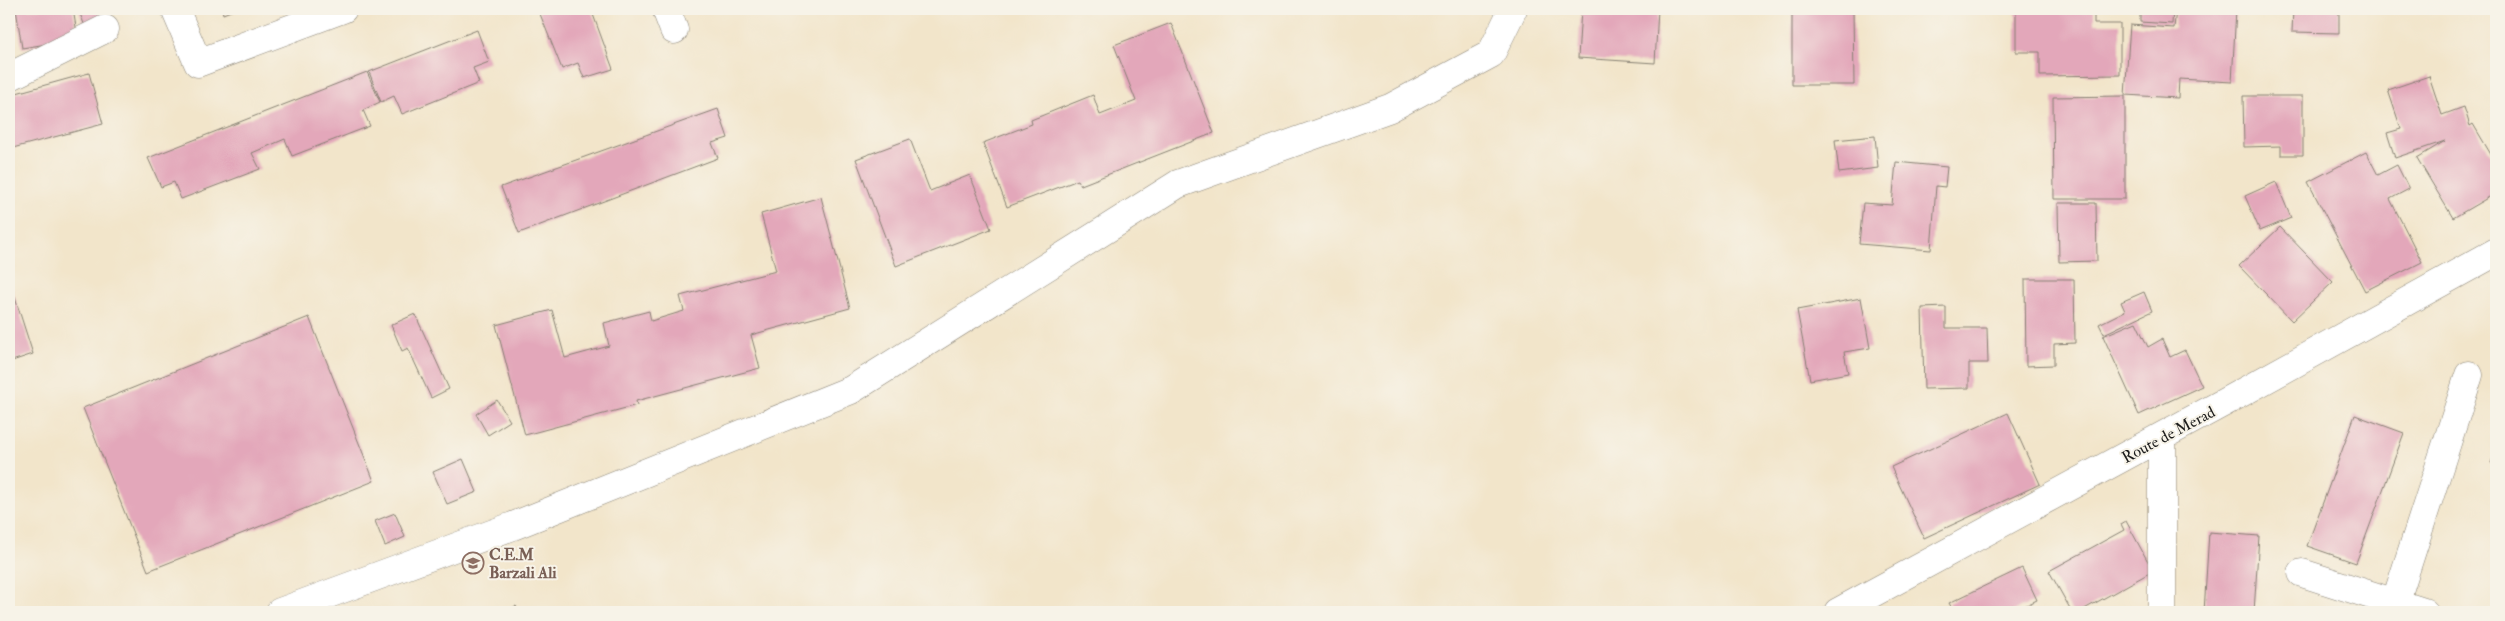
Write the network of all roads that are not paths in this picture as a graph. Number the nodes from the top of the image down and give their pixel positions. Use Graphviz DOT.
graph roads {
  1 [pos="175,9"];
  2 [pos="343,9"];
  3 [pos="1513,9"];
  4 [pos="105,29"];
  5 [pos="9,77"];
  6 [pos="2496,252"];
  7 [pos="2469,375"];
  8 [pos="2162,437"];
  9 [pos="2302,573"];
  10 [pos="2395,603"];
  11 [pos="280,612"];
  12 [pos="1838,612"];
  13 [pos="2162,612"];
  14 [pos="2424,612"];
  1 -- 2 [label="street"];
  3 -- 11 [label="street"];
  4 -- 5 [label="street"];
  6 -- 8 [label="street, Route de Merad"];
  7 -- 10 [label="street"];
  8 -- 12 [label="street, Route de Merad"];
  8 -- 13 [label="street"];
  9 -- 10 [label="street"];
  10 -- 14 [label="street"];
}
